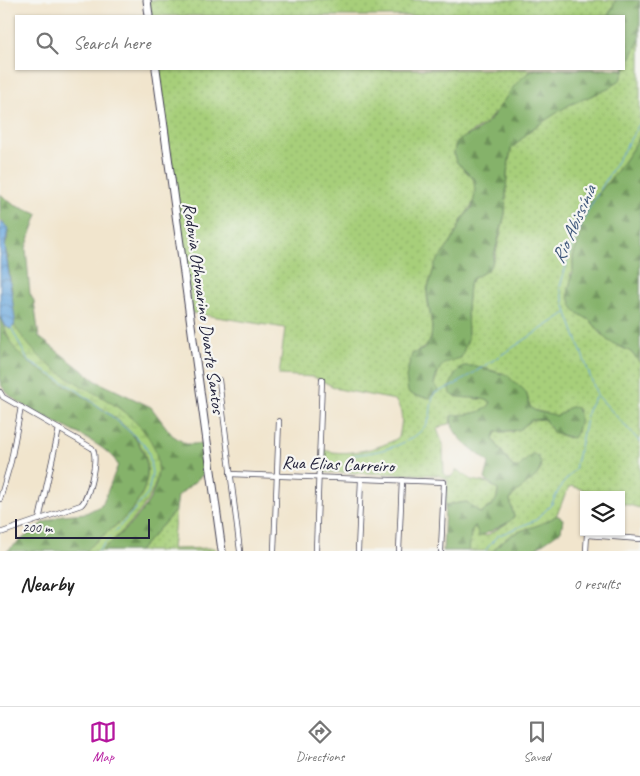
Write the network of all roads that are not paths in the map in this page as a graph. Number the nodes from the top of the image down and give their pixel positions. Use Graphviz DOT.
graph roads {
  1 [pos="147,0"];
  2 [pos="149,15"];
  3 [pos="156,70"];
  4 [pos="322,379"];
  5 [pos="219,380"];
  6 [pos="0,392"];
  7 [pos="21,408"];
  8 [pos="279,421"];
  9 [pos="59,429"];
  10 [pos="0,473"];
  11 [pos="230,474"];
  12 [pos="7,475"];
  13 [pos="277,476"];
  14 [pos="319,477"];
  15 [pos="361,479"];
  16 [pos="402,480"];
  17 [pos="0,499"];
  18 [pos="39,520"];
  19 [pos="0,533"];
  20 [pos="587,536"];
  21 [pos="608,536"];
  22 [pos="640,539"];
  23 [pos="222,551"];
  24 [pos="240,551"];
  25 [pos="274,551"];
  26 [pos="316,551"];
  27 [pos="358,551"];
  28 [pos="399,551"];
  29 [pos="441,551"];
  30 [pos="586,551"];
  1 -- 2 [label="main road"];
  3 -- 23 [label="main road, Rodovia Othovarino Duarte Santos"];
  4 -- 14 [label="street"];
  5 -- 11 [label="street"];
  6 -- 7 [label="street"];
  7 -- 9 [label="street"];
  7 -- 12 [label="street"];
  8 -- 13 [label="street"];
  9 -- 18 [label="street"];
  9 -- 18 [label="street"];
  10 -- 12 [label="street"];
  11 -- 13 [label="street, Rua Elias Carreiro"];
  11 -- 24 [label="street"];
  12 -- 17 [label="street"];
  13 -- 14 [label="street, Rua Elias Carreiro"];
  13 -- 25 [label="street"];
  14 -- 15 [label="street, Rua Elias Carreiro"];
  14 -- 26 [label="street"];
  15 -- 16 [label="street, Rua Elias Carreiro"];
  15 -- 27 [label="street"];
  16 -- 28 [label="street"];
  16 -- 29 [label="street, Rua Elias Carreiro"];
  18 -- 19 [label="street"];
  20 -- 30 [label="street"];
  21 -- 22 [label="street"];
}
